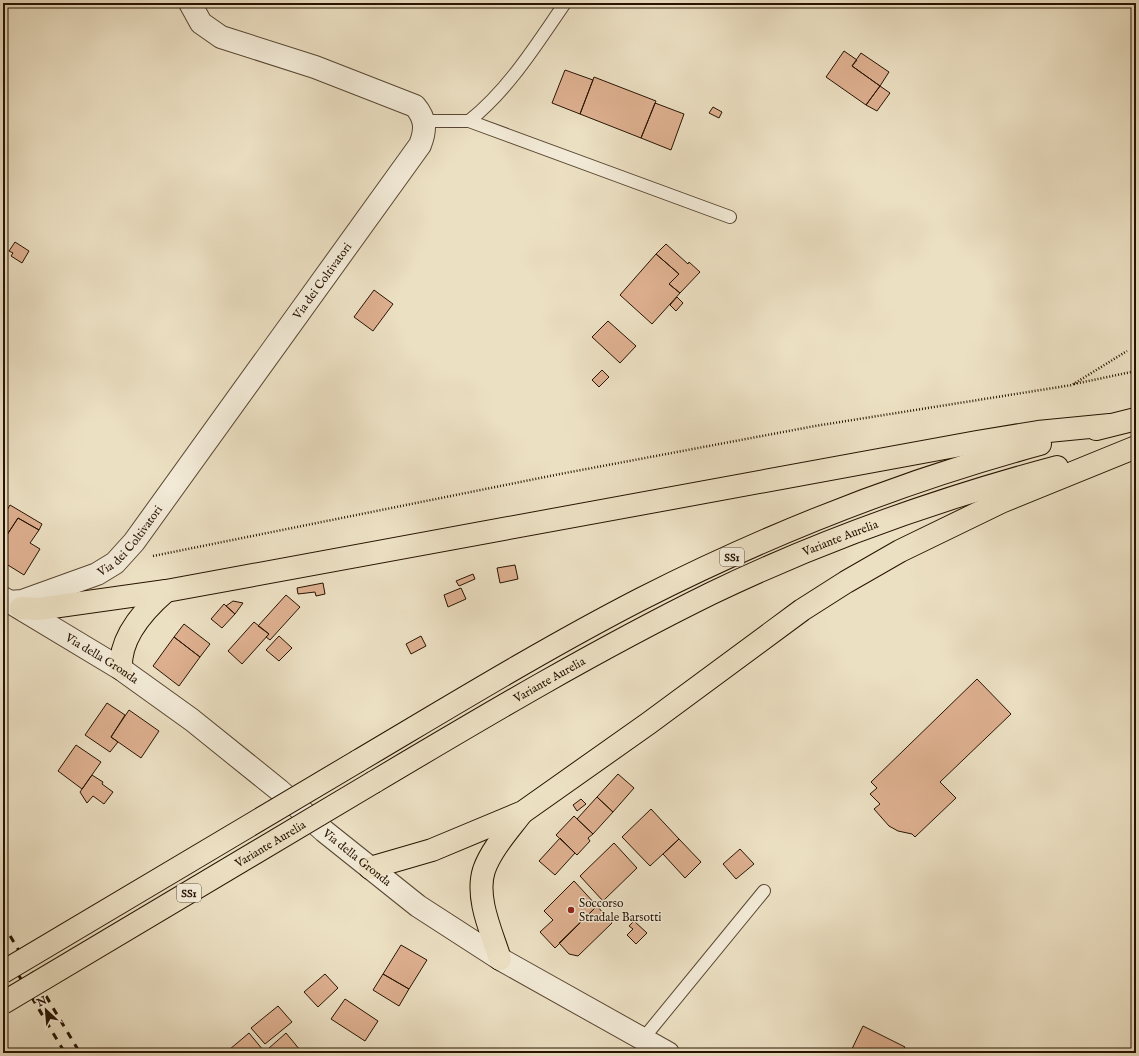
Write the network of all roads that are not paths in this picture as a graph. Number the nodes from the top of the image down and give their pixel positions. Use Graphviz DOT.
graph roads {
  1 [pos="190,3"];
  2 [pos="565,3"];
  3 [pos="424,121"];
  4 [pos="469,121"];
  5 [pos="730,217"];
  6 [pos="1136,418"];
  7 [pos="1110,425"];
  8 [pos="1136,446"];
  9 [pos="166,591"];
  10 [pos="11,603"];
  11 [pos="122,670"];
  12 [pos="523,812"];
  13 [pos="370,868"];
  14 [pos="764,891"];
  15 [pos="500,959"];
  16 [pos="3,972"];
  17 [pos="3,1003"];
  18 [pos="642,1040"];
  19 [pos="668,1053"];
  1 -- 3 [label="street"];
  2 -- 4 [label="lane"];
  3 -- 4 [label="lane"];
  3 -- 10 [label="street, Via dei Coltivatori"];
  4 -- 5 [label="lane"];
  6 -- 7 [label="highway, Variante Aurelia / SS1"];
  7 -- 9 [label="highway"];
  7 -- 16 [label="highway, Variante Aurelia / SS1, bridge"];
  8 -- 12 [label="highway"];
  8 -- 17 [label="highway, Variante Aurelia / SS1, bridge"];
  9 -- 10 [label="highway"];
  9 -- 11 [label="highway"];
  10 -- 11 [label="street, Via della Gronda"];
  11 -- 13 [label="street, Via della Gronda"];
  12 -- 13 [label="highway"];
  12 -- 15 [label="highway"];
  13 -- 15 [label="street, Via della Gronda"];
  14 -- 18 [label="lane"];
  15 -- 18 [label="street, Via della Gronda"];
  18 -- 19 [label="street, Via della Gronda"];
}
